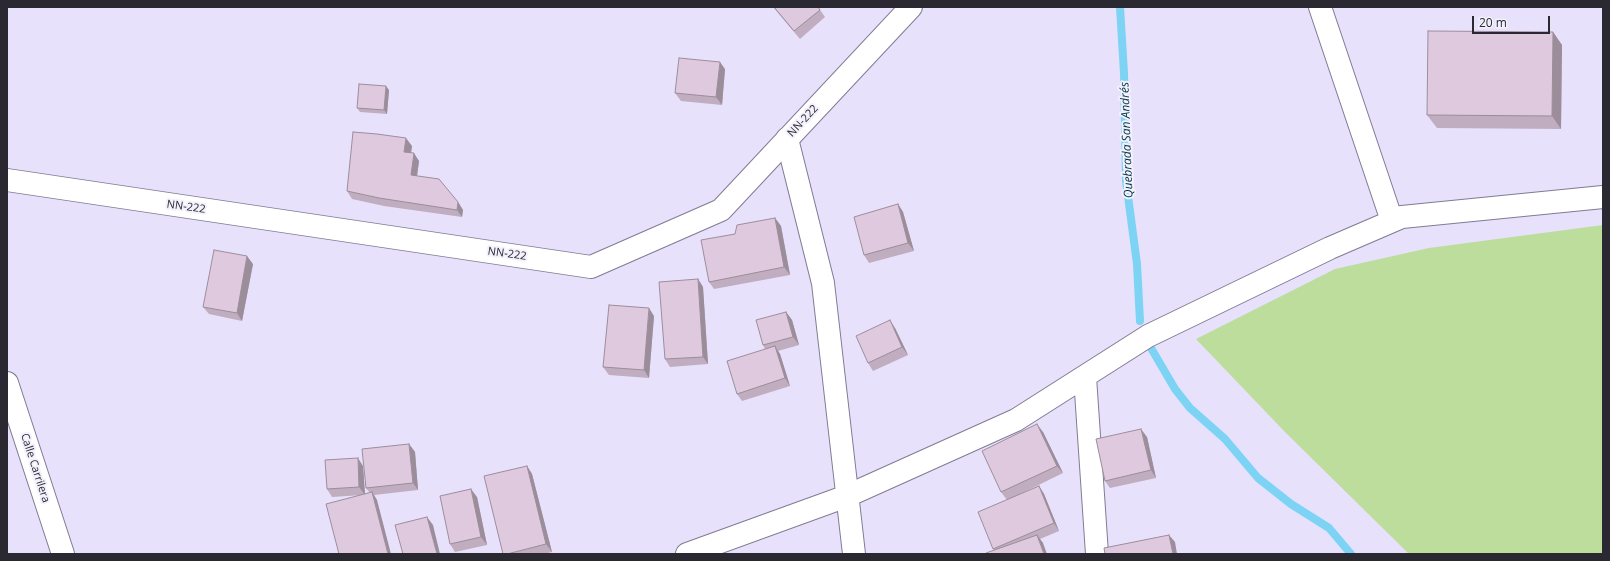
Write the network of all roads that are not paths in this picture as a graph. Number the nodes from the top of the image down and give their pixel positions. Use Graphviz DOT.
graph roads {
  1 [pos="911,7"];
  2 [pos="1320,7"];
  3 [pos="787,139"];
  4 [pos="7,180"];
  5 [pos="1603,197"];
  6 [pos="1392,221"];
  7 [pos="1085,377"];
  8 [pos="7,383"];
  9 [pos="847,496"];
  10 [pos="695,553"];
  11 [pos="63,554"];
  12 [pos="854,554"];
  13 [pos="1097,554"];
  1 -- 3 [label="street, NN-222"];
  2 -- 6 [label="street"];
  3 -- 4 [label="street, NN-222"];
  3 -- 9 [label="street"];
  5 -- 6 [label="street"];
  6 -- 7 [label="street"];
  7 -- 9 [label="street"];
  7 -- 13 [label="street"];
  8 -- 11 [label="street, Calle Carrilera"];
  9 -- 10 [label="street"];
  9 -- 12 [label="street"];
}
